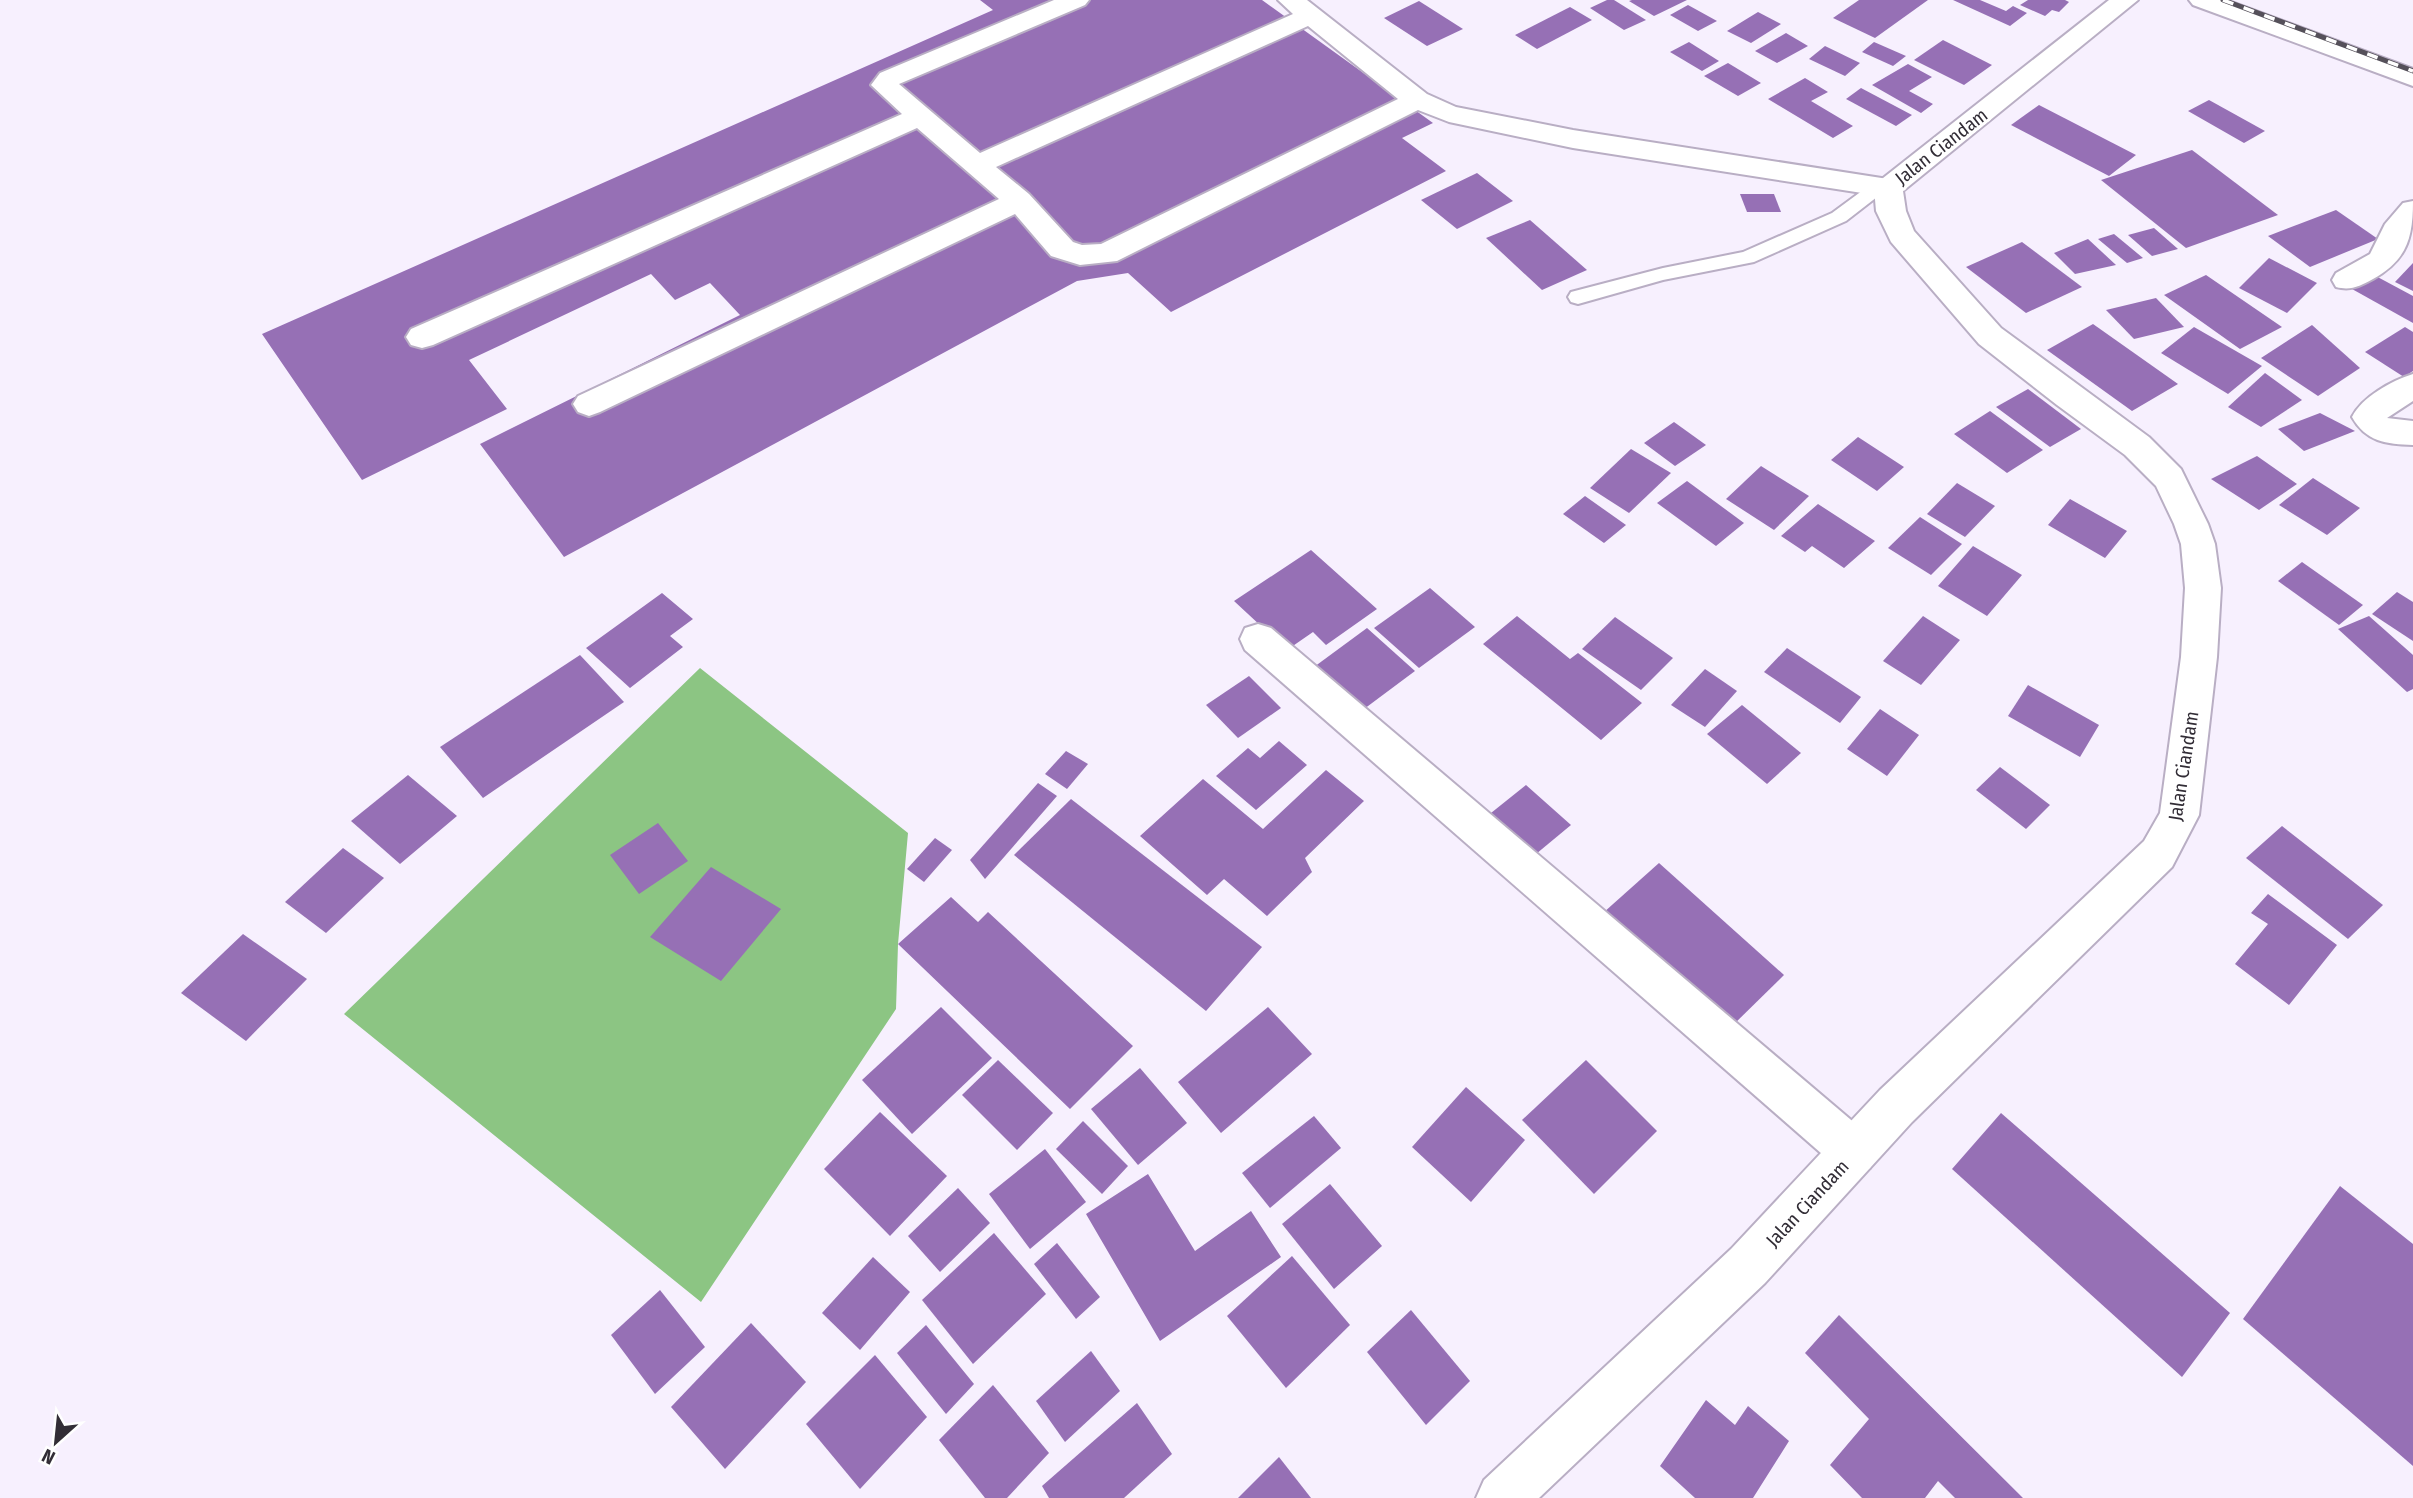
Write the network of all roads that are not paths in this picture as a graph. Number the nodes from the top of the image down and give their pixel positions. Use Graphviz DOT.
graph roads {
  1 [pos="1076,0"];
  2 [pos="2125,0"];
  3 [pos="2202,0"];
  4 [pos="1301,8"];
  5 [pos="2413,78"];
  6 [pos="1417,100"];
  7 [pos="921,116"];
  8 [pos="976,165"];
  9 [pos="1884,187"];
  10 [pos="1019,201"];
  11 [pos="2413,210"];
  12 [pos="2347,280"];
  13 [pos="1578,297"];
  14 [pos="422,337"];
  15 [pos="2413,386"];
  16 [pos="589,404"];
  17 [pos="2413,433"];
  18 [pos="1258,639"];
  19 [pos="1854,1152"];
  20 [pos="1502,1498"];
  1 -- 7 [label="street"];
  2 -- 9 [label="street, Jalan Ciandam"];
  3 -- 5 [label="street"];
  4 -- 6 [label="street"];
  4 -- 8 [label="street"];
  6 -- 9 [label="street"];
  6 -- 10 [label="street"];
  7 -- 8 [label="street"];
  7 -- 14 [label="street"];
  8 -- 10 [label="street"];
  9 -- 13 [label="lane"];
  9 -- 19 [label="street, Jalan Ciandam"];
  10 -- 16 [label="street"];
  11 -- 12 [label="street"];
  15 -- 17 [label="street"];
  18 -- 19 [label="street"];
  19 -- 20 [label="street, Jalan Ciandam"];
}
